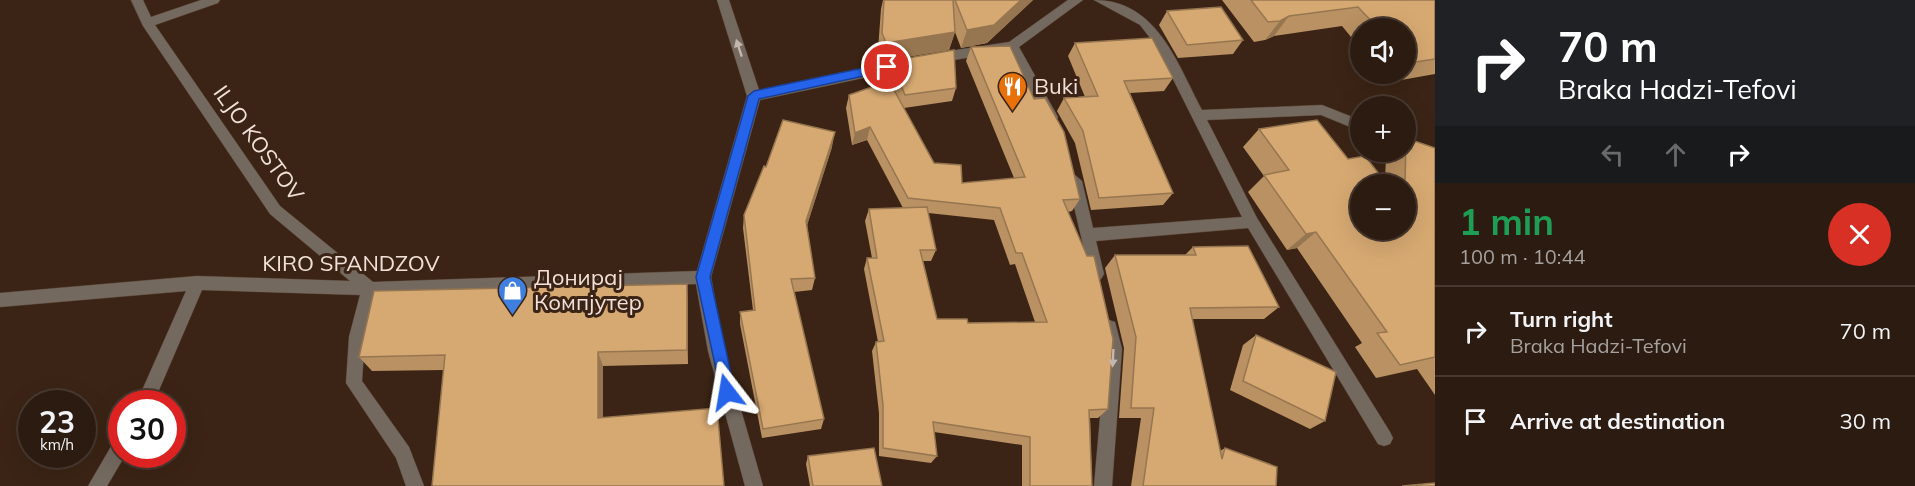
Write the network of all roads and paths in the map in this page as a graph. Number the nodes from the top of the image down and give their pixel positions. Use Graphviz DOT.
graph roads {
  1 [pos="137,0"];
  2 [pos="214,0"];
  3 [pos="723,0"];
  4 [pos="1077,0"];
  5 [pos="1100,0"];
  6 [pos="147,23"];
  7 [pos="1012,46"];
  8 [pos="754,96"];
  9 [pos="1197,115"];
  10 [pos="1350,122"];
  11 [pos="1060,134"];
  12 [pos="1071,167"];
  13 [pos="1252,222"];
  14 [pos="1088,235"];
  15 [pos="703,277"];
  16 [pos="197,283"];
  17 [pos="370,289"];
  18 [pos="1100,291"];
  19 [pos="0,300"];
  20 [pos="1106,314"];
  21 [pos="150,390"];
  22 [pos="1384,438"];
  23 [pos="108,468"];
  24 [pos="97,486"];
  25 [pos="415,486"];
  26 [pos="754,486"];
  27 [pos="1103,486"];
  1 -- 6 [label="street, ILJO KOSTOV"];
  2 -- 6 [label="street"];
  8 -- 3 [label="street, one-way"];
  4 -- 7 [label="street"];
  5 -- 9 [label="street"];
  6 -- 17 [label="street, ILJO KOSTOV"];
  7 -- 8 [label="street"];
  7 -- 11 [label="street"];
  8 -- 15 [label="street"];
  9 -- 10 [label="street"];
  9 -- 13 [label="street"];
  12 -- 14 [label="street"];
  13 -- 14 [label="street"];
  13 -- 22 [label="street"];
  14 -- 18 [label="street"];
  15 -- 17 [label="street, KIRO SPANDZOV"];
  15 -- 26 [label="street"];
  16 -- 17 [label="street, KIRO SPANDZOV"];
  16 -- 19 [label="street, KIRO SPANDZOV"];
  16 -- 21 [label="street"];
  17 -- 25 [label="street"];
  20 -- 27 [label="street, one-way"];
  23 -- 24 [label="street"];
}
